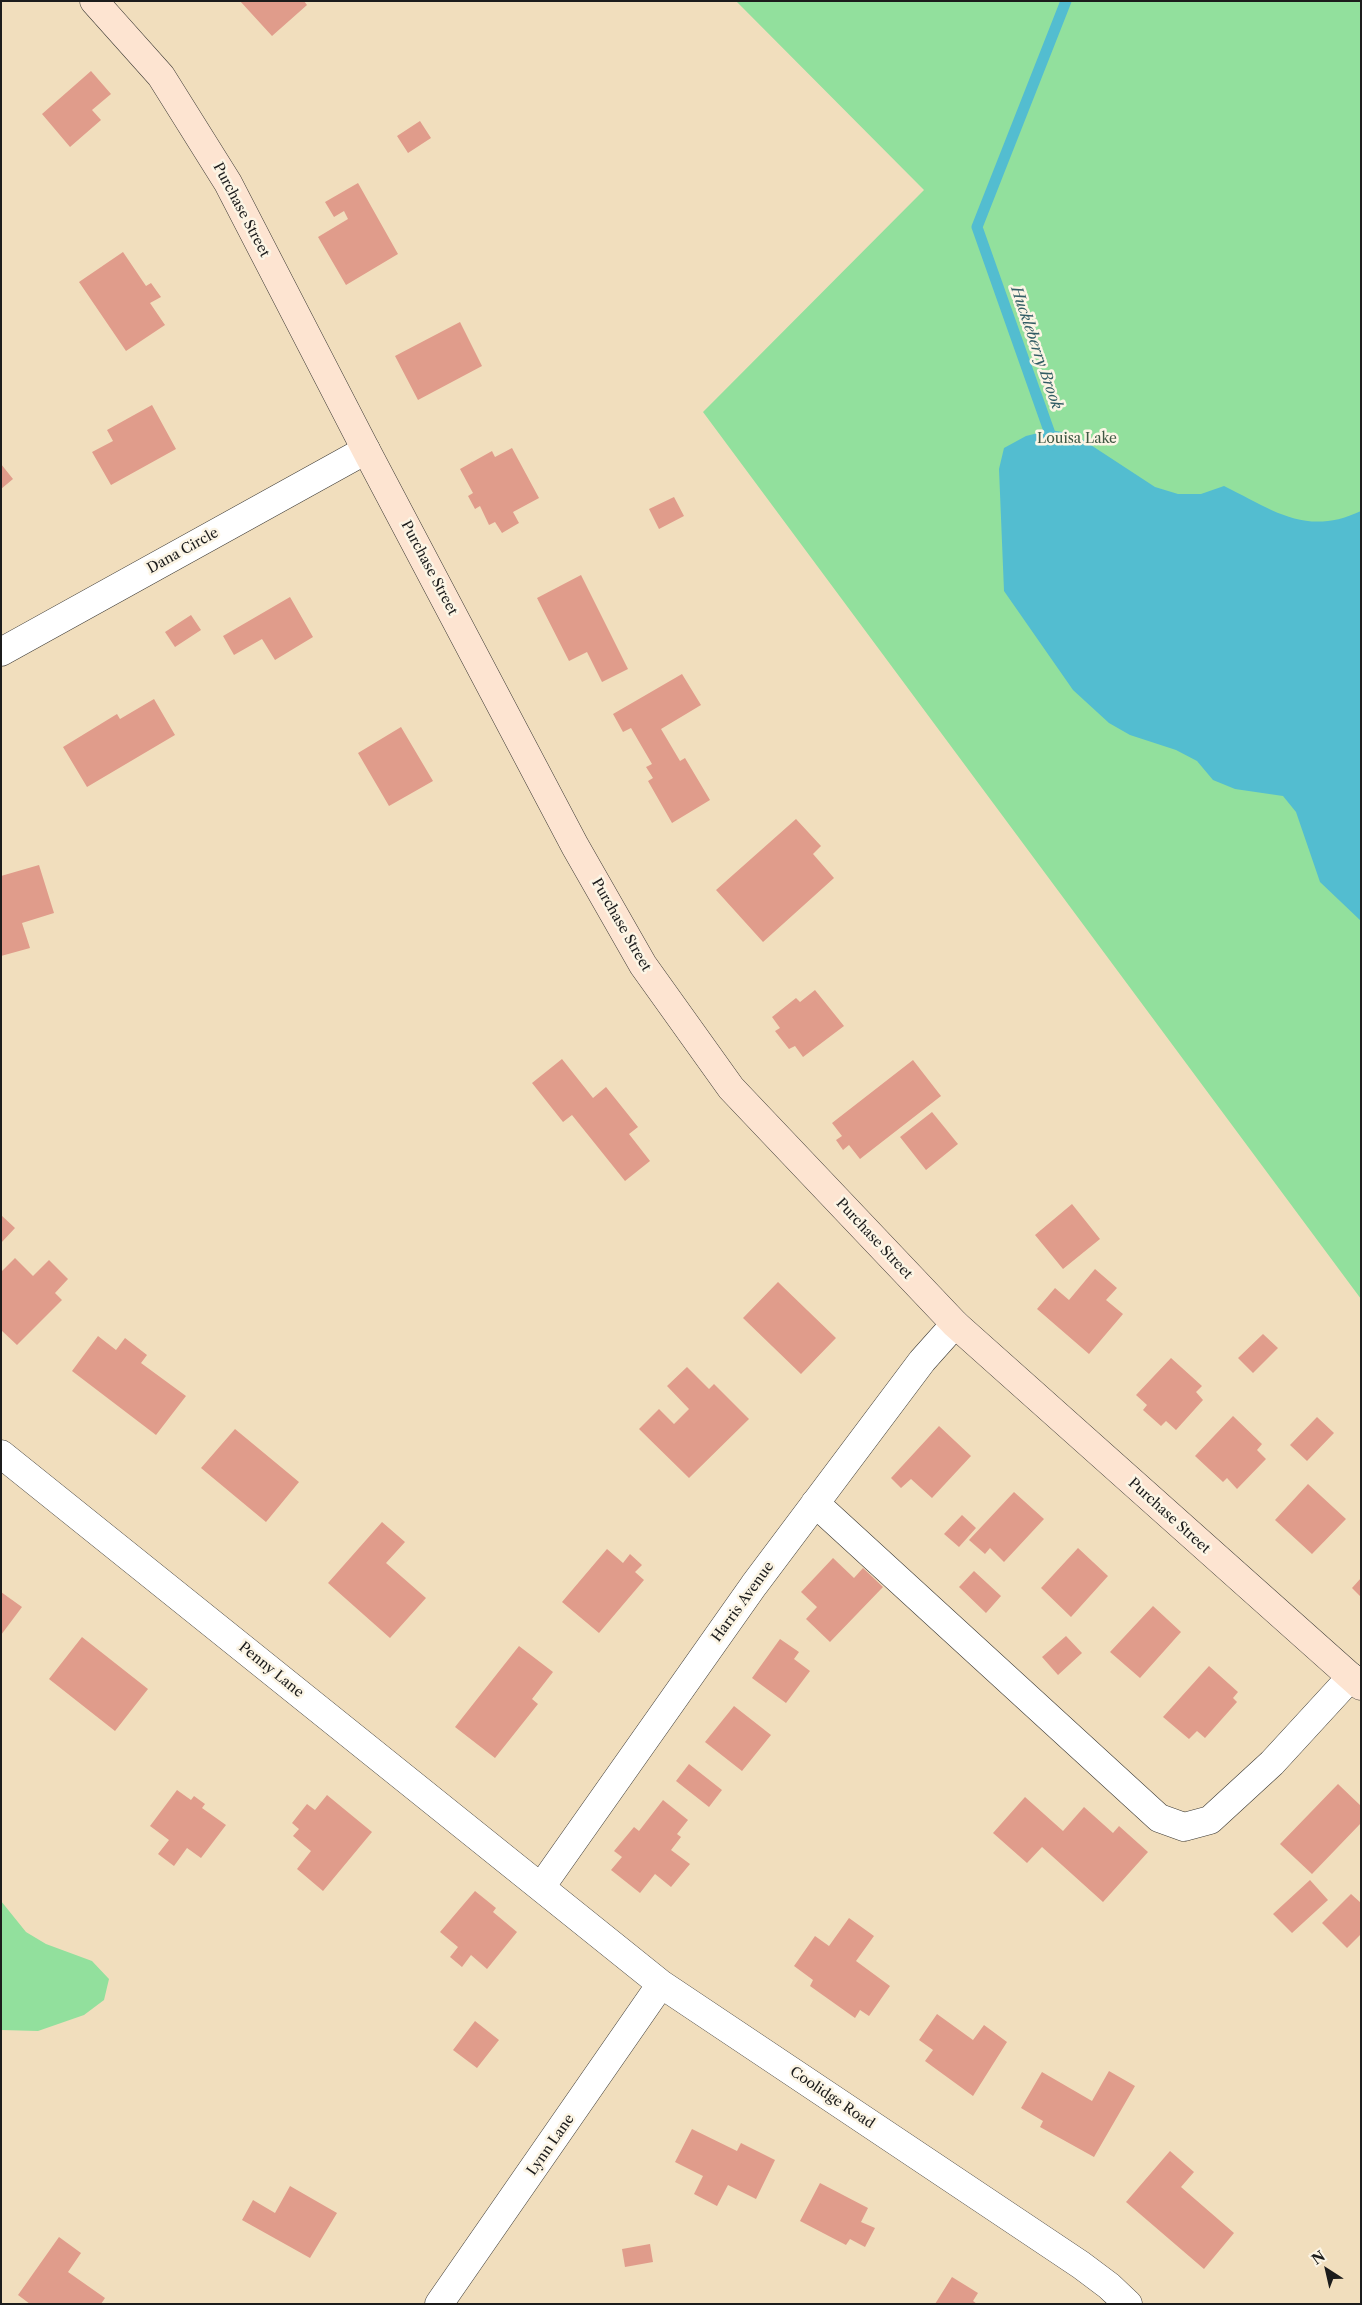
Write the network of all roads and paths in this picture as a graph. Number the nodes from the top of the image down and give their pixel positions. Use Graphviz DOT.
graph roads {
  1 [pos="94,1"];
  2 [pos="366,450"];
  3 [pos="1,652"];
  4 [pos="955,1324"];
  5 [pos="1,1454"];
  6 [pos="815,1502"];
  7 [pos="1356,1682"];
  8 [pos="541,1887"];
  9 [pos="661,1984"];
  10 [pos="439,2304"];
  11 [pos="1128,2304"];
  1 -- 2 [label="main road, Purchase Street"];
  2 -- 3 [label="street, Dana Circle"];
  2 -- 4 [label="main road, Purchase Street"];
  4 -- 6 [label="street, Harris Avenue"];
  4 -- 7 [label="main road, Purchase Street"];
  5 -- 8 [label="street, Penny Lane"];
  6 -- 7 [label="street"];
  6 -- 8 [label="street, Harris Avenue"];
  8 -- 9 [label="street, Coolidge Road"];
  9 -- 10 [label="street, Lynn Lane"];
  9 -- 11 [label="street, Coolidge Road"];
}
